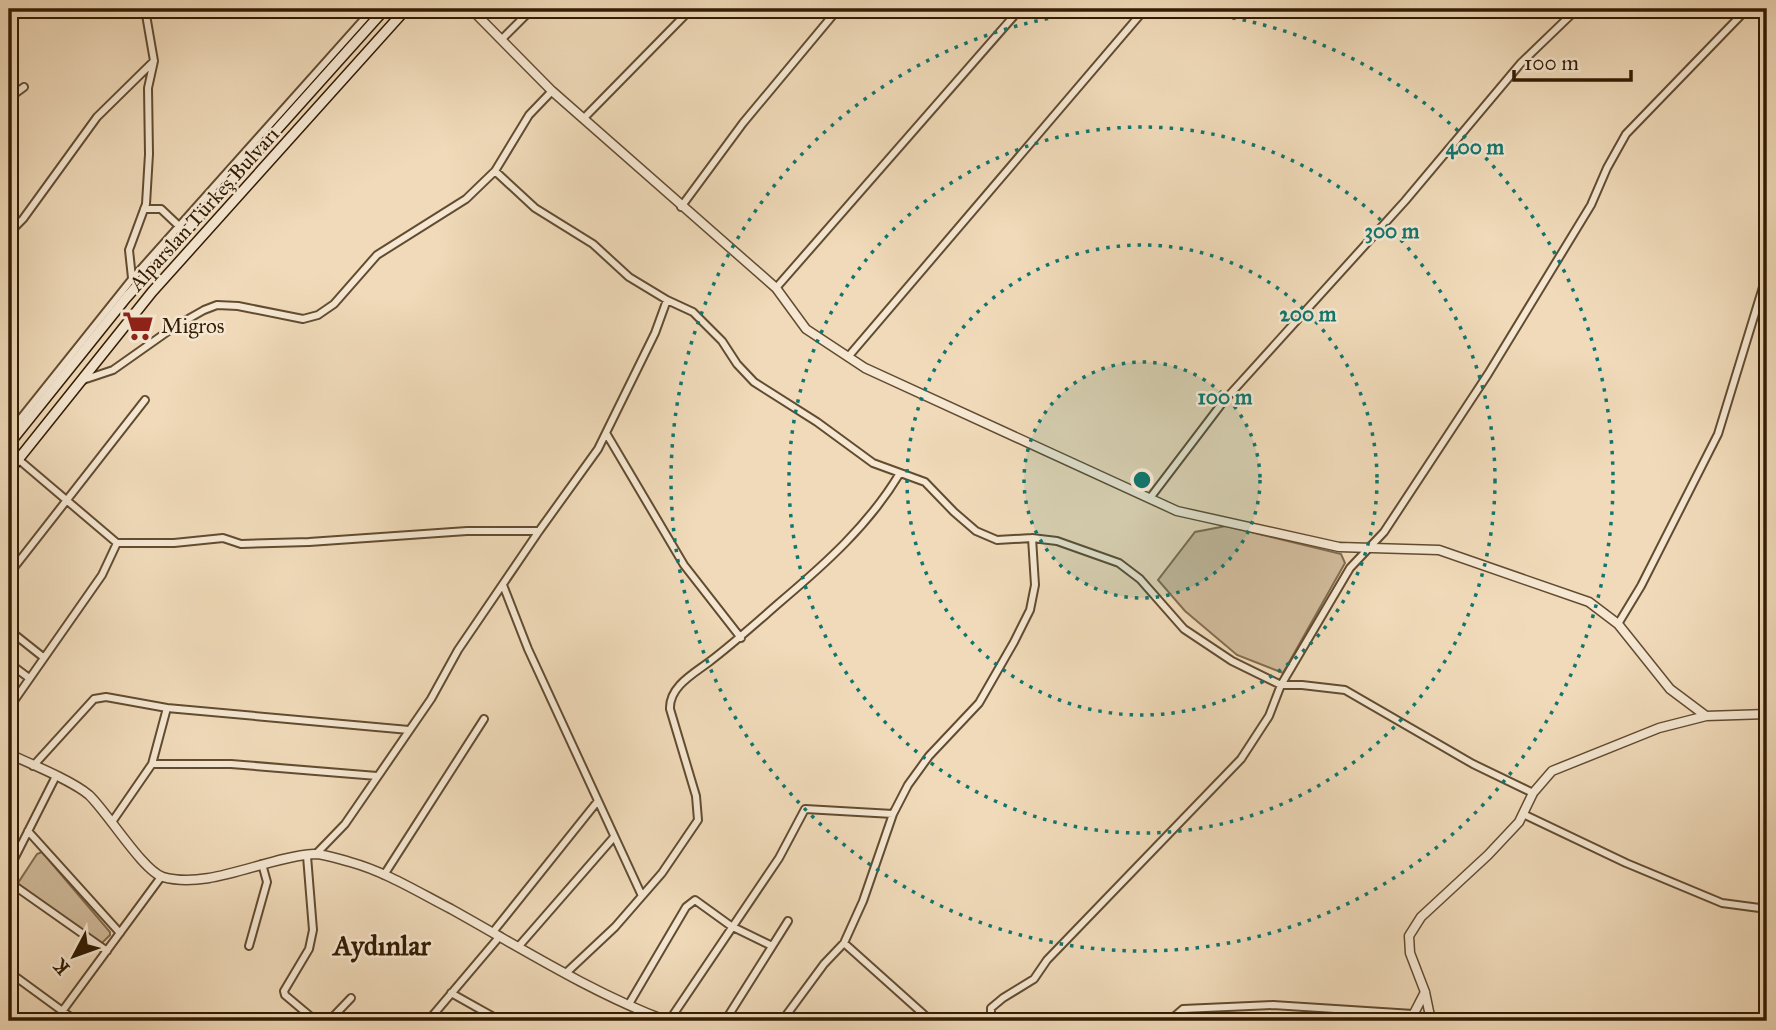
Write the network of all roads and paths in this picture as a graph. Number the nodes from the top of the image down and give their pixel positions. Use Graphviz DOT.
graph roads {
  1 [pos="145,9"];
  2 [pos="373,9"];
  3 [pos="385,9"];
  4 [pos="406,9"];
  5 [pos="471,9"];
  6 [pos="531,9"];
  7 [pos="691,9"];
  8 [pos="838,9"];
  9 [pos="1020,9"];
  10 [pos="1144,9"];
  11 [pos="1577,9"];
  12 [pos="1747,9"];
  13 [pos="502,39"];
  14 [pos="154,61"];
  15 [pos="24,87"];
  16 [pos="552,91"];
  17 [pos="9,97"];
  18 [pos="584,118"];
  19 [pos="495,171"];
  20 [pos="681,207"];
  21 [pos="144,209"];
  22 [pos="182,229"];
  23 [pos="9,233"];
  24 [pos="1767,274"];
  25 [pos="132,279"];
  26 [pos="776,288"];
  27 [pos="133,291"];
  28 [pos="667,300"];
  29 [pos="848,357"];
  30 [pos="81,381"];
  31 [pos="145,400"];
  32 [pos="9,433"];
  33 [pos="606,433"];
  34 [pos="9,444"];
  35 [pos="18,458"];
  36 [pos="9,471"];
  37 [pos="900,473"];
  38 [pos="1150,498"];
  39 [pos="67,502"];
  40 [pos="539,531"];
  41 [pos="1032,538"];
  42 [pos="117,542"];
  43 [pos="1369,548"];
  44 [pos="9,575"];
  45 [pos="503,585"];
  46 [pos="1618,624"];
  47 [pos="9,630"];
  48 [pos="741,638"];
  49 [pos="43,657"];
  50 [pos="9,663"];
  51 [pos="29,678"];
  52 [pos="1281,685"];
  53 [pos="9,708"];
  54 [pos="167,708"];
  55 [pos="1767,714"];
  56 [pos="1706,716"];
  57 [pos="484,719"];
  58 [pos="409,730"];
  59 [pos="9,754"];
  60 [pos="152,764"];
  61 [pos="33,766"];
  62 [pos="56,776"];
  63 [pos="377,776"];
  64 [pos="1533,793"];
  65 [pos="597,802"];
  66 [pos="893,814"];
  67 [pos="1523,814"];
  68 [pos="112,822"];
  69 [pos="28,831"];
  70 [pos="614,837"];
  71 [pos="311,855"];
  72 [pos="261,864"];
  73 [pos="9,869"];
  74 [pos="384,875"];
  75 [pos="162,877"];
  76 [pos="9,882"];
  77 [pos="642,896"];
  78 [pos="1767,909"];
  79 [pos="788,921"];
  80 [pos="731,926"];
  81 [pos="120,933"];
  82 [pos="496,934"];
  83 [pos="844,943"];
  84 [pos="249,946"];
  85 [pos="772,946"];
  86 [pos="519,947"];
  87 [pos="107,951"];
  88 [pos="9,972"];
  89 [pos="566,973"];
  90 [pos="1425,992"];
  91 [pos="451,993"];
  92 [pos="351,998"];
  93 [pos="629,1004"];
  94 [pos="62,1012"];
  95 [pos="1411,1018"];
  96 [pos="930,1020"];
  97 [pos="55,1021"];
  98 [pos="76,1021"];
  99 [pos="316,1021"];
  100 [pos="329,1021"];
  101 [pos="428,1021"];
  102 [pos="501,1021"];
  103 [pos="668,1021"];
  104 [pos="724,1021"];
  105 [pos="782,1021"];
  106 [pos="991,1021"];
  107 [pos="1168,1021"];
  108 [pos="1431,1021"];
  1 -- 14 [label="street"];
  2 -- 22 [label="street"];
  3 -- 22 [label="main road, Alparslan Türkeş Bulvarı"];
  4 -- 30 [label="main road, Alparslan Türkeş Bulvarı"];
  5 -- 13 [label="street"];
  6 -- 13 [label="street"];
  7 -- 18 [label="street"];
  8 -- 20 [label="street"];
  9 -- 26 [label="street"];
  10 -- 29 [label="street"];
  11 -- 38 [label="street"];
  12 -- 43 [label="street"];
  13 -- 16 [label="street"];
  14 -- 21 [label="street"];
  14 -- 23 [label="street"];
  15 -- 17 [label="street"];
  16 -- 18 [label="street"];
  16 -- 19 [label="street"];
  18 -- 20 [label="street"];
  19 -- 28 [label="street"];
  19 -- 30 [label="street"];
  20 -- 26 [label="street"];
  21 -- 22 [label="street"];
  21 -- 25 [label="street"];
  22 -- 25 [label="street"];
  22 -- 27 [label="main road, Alparslan Türkeş Bulvarı"];
  24 -- 46 [label="street"];
  25 -- 27 [label="street"];
  25 -- 32 [label="street"];
  26 -- 29 [label="street"];
  27 -- 34 [label="main road, Alparslan Türkeş Bulvarı"];
  28 -- 33 [label="street"];
  28 -- 37 [label="street"];
  29 -- 38 [label="street"];
  30 -- 35 [label="main road, Alparslan Türkeş Bulvarı"];
  31 -- 39 [label="street"];
  33 -- 40 [label="street"];
  33 -- 48 [label="street"];
  35 -- 36 [label="main road, Alparslan Türkeş Bulvarı"];
  35 -- 39 [label="street"];
  37 -- 41 [label="street"];
  37 -- 48 [label="street"];
  38 -- 43 [label="street"];
  39 -- 42 [label="street"];
  39 -- 44 [label="street"];
  40 -- 42 [label="street"];
  40 -- 45 [label="street"];
  41 -- 52 [label="street"];
  41 -- 66 [label="street"];
  42 -- 49 [label="street"];
  43 -- 46 [label="street"];
  43 -- 52 [label="street"];
  45 -- 58 [label="street"];
  45 -- 65 [label="street"];
  46 -- 56 [label="street"];
  47 -- 49 [label="street"];
  48 -- 77 [label="street"];
  49 -- 51 [label="street"];
  50 -- 51 [label="street"];
  51 -- 53 [label="street"];
  52 -- 64 [label="street"];
  52 -- 106 [label="street"];
  54 -- 58 [label="street"];
  54 -- 60 [label="street"];
  54 -- 61 [label="street"];
  55 -- 56 [label="street"];
  56 -- 64 [label="street"];
  57 -- 74 [label="street"];
  58 -- 63 [label="street"];
  59 -- 61 [label="street"];
  60 -- 63 [label="street"];
  60 -- 68 [label="street"];
  61 -- 62 [label="street"];
  62 -- 68 [label="street"];
  62 -- 69 [label="street"];
  63 -- 71 [label="street"];
  64 -- 67 [label="street"];
  65 -- 70 [label="street"];
  65 -- 82 [label="street"];
  66 -- 80 [label="street"];
  66 -- 83 [label="street"];
  67 -- 78 [label="street"];
  67 -- 90 [label="street"];
  68 -- 75 [label="street"];
  69 -- 73 [label="street"];
  69 -- 81 [label="street"];
  70 -- 77 [label="street"];
  70 -- 86 [label="street"];
  71 -- 72 [label="street"];
  71 -- 74 [label="street"];
  71 -- 99 [label="street"];
  72 -- 75 [label="street"];
  72 -- 84 [label="street"];
  74 -- 82 [label="street"];
  75 -- 81 [label="street"];
  76 -- 87 [label="street"];
  77 -- 89 [label="street"];
  79 -- 85 [label="street"];
  80 -- 85 [label="street"];
  80 -- 93 [label="street"];
  80 -- 103 [label="street"];
  81 -- 87 [label="street"];
  82 -- 86 [label="street"];
  82 -- 91 [label="street"];
  83 -- 96 [label="street"];
  83 -- 105 [label="street"];
  85 -- 104 [label="street"];
  86 -- 89 [label="street"];
  87 -- 94 [label="street"];
  88 -- 94 [label="street"];
  89 -- 93 [label="street"];
  90 -- 95 [label="street"];
  90 -- 108 [label="street"];
  91 -- 101 [label="street"];
  91 -- 102 [label="street"];
  92 -- 100 [label="street"];
  93 -- 103 [label="street"];
  94 -- 97 [label="street"];
  94 -- 98 [label="street"];
  95 -- 107 [label="street"];
}
